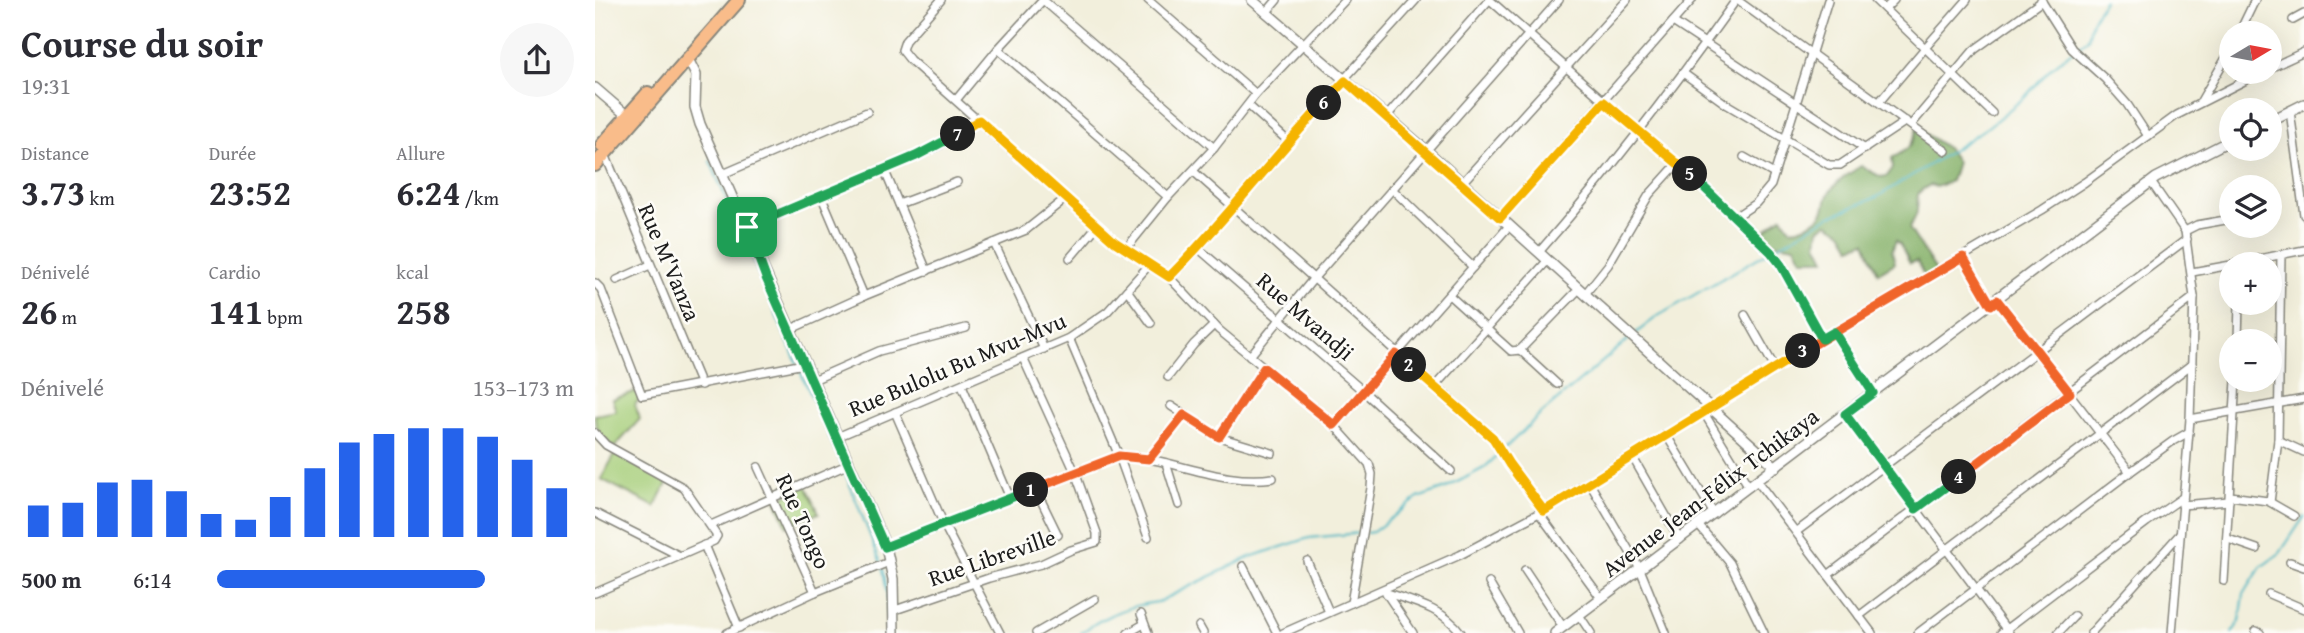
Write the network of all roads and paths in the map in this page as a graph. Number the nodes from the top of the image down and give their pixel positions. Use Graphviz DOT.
graph roads {
  1 [pos="728,0"];
  2 [pos="739,0"];
  3 [pos="941,0"];
  4 [pos="1043,0"];
  5 [pos="1148,0"];
  6 [pos="1252,0"];
  7 [pos="1277,0"];
  8 [pos="1345,0"];
  9 [pos="1416,0"];
  10 [pos="1489,0"];
  11 [pos="1559,0"];
  12 [pos="1627,0"];
  13 [pos="1692,0"];
  14 [pos="1736,0"];
  15 [pos="1828,0"];
  16 [pos="1875,0"];
  17 [pos="1894,0"];
  18 [pos="1967,0"];
  19 [pos="2042,0"];
  20 [pos="2255,0"];
  21 [pos="1885,9"];
  22 [pos="1266,13"];
  23 [pos="2304,14"];
  24 [pos="2293,20"];
  25 [pos="2245,21"];
  26 [pos="1673,22"];
  27 [pos="1527,34"];
  28 [pos="1705,43"];
  29 [pos="1304,45"];
  30 [pos="1925,48"];
  31 [pos="998,49"];
  32 [pos="2304,52"];
  33 [pos="1813,54"];
  34 [pos="688,59"];
  35 [pos="2282,62"];
  36 [pos="1567,68"];
  37 [pos="2219,70"];
  38 [pos="1683,74"];
  39 [pos="1953,77"];
  40 [pos="1345,81"];
  41 [pos="2237,84"];
  42 [pos="595,88"];
  43 [pos="1256,94"];
  44 [pos="956,100"];
  45 [pos="1880,101"];
  46 [pos="2201,101"];
  47 [pos="1604,102"];
  48 [pos="1797,103"];
  49 [pos="2304,104"];
  50 [pos="1248,105"];
  51 [pos="2290,111"];
  52 [pos="867,112"];
  53 [pos="1991,113"];
  54 [pos="2282,115"];
  55 [pos="1386,117"];
  56 [pos="631,118"];
  57 [pos="979,120"];
  58 [pos="1909,123"];
  59 [pos="1639,131"];
  60 [pos="2148,136"];
  61 [pos="1786,139"];
  62 [pos="1288,141"];
  63 [pos="2219,146"];
  64 [pos="1214,148"];
  65 [pos="1865,149"];
  66 [pos="1946,150"];
  67 [pos="1427,151"];
  68 [pos="600,154"];
  69 [pos="1745,158"];
  70 [pos="1677,164"];
  71 [pos="595,165"];
  72 [pos="884,169"];
  73 [pos="1193,171"];
  74 [pos="723,174"];
  75 [pos="1774,174"];
  76 [pos="957,182"];
  77 [pos="2151,182"];
  78 [pos="1461,184"];
  79 [pos="1392,189"];
  80 [pos="821,195"];
  81 [pos="1168,197"];
  82 [pos="1066,198"];
  83 [pos="899,204"];
  84 [pos="1233,205"];
  85 [pos="2304,215"];
  86 [pos="1735,217"];
  87 [pos="1500,218"];
  88 [pos="2219,221"];
  89 [pos="1097,226"];
  90 [pos="1509,226"];
  91 [pos="747,227"];
  92 [pos="2186,235"];
  93 [pos="995,243"];
  94 [pos="1198,248"];
  95 [pos="1125,250"];
  96 [pos="2304,250"];
  97 [pos="1539,252"];
  98 [pos="2282,254"];
  99 [pos="1963,257"];
  100 [pos="1070,258"];
  101 [pos="1548,260"];
  102 [pos="1150,264"];
  103 [pos="650,265"];
  104 [pos="1473,267"];
  105 [pos="2219,267"];
  106 [pos="927,271"];
  107 [pos="2192,272"];
  108 [pos="1169,277"];
  109 [pos="1314,278"];
  110 [pos="617,280"];
  111 [pos="595,283"];
  112 [pos="1127,290"];
  113 [pos="1582,292"];
  114 [pos="1449,295"];
  115 [pos="864,296"];
  116 [pos="2195,297"];
  117 [pos="1994,302"];
  118 [pos="1745,315"];
  119 [pos="2280,315"];
  120 [pos="1281,320"];
  121 [pos="1151,323"];
  122 [pos="1214,325"];
  123 [pos="966,328"];
  124 [pos="1485,328"];
  125 [pos="789,330"];
  126 [pos="1834,332"];
  127 [pos="1069,338"];
  128 [pos="1822,339"];
  129 [pos="1044,349"];
  130 [pos="1520,350"];
  131 [pos="2038,352"];
  132 [pos="1396,354"];
  133 [pos="1250,356"];
  134 [pos="1023,358"];
  135 [pos="804,364"];
  136 [pos="2192,364"];
  137 [pos="1264,368"];
  138 [pos="1775,368"];
  139 [pos="1168,377"];
  140 [pos="811,381"];
  141 [pos="963,384"];
  142 [pos="1557,384"];
  143 [pos="701,385"];
  144 [pos="1435,386"];
  145 [pos="1363,391"];
  146 [pos="2236,392"];
  147 [pos="1873,393"];
  148 [pos="2070,393"];
  149 [pos="2304,399"];
  150 [pos="2278,404"];
  151 [pos="1171,406"];
  152 [pos="1708,411"];
  153 [pos="895,412"];
  154 [pos="2235,412"];
  155 [pos="1845,414"];
  156 [pos="1184,415"];
  157 [pos="2190,419"];
  158 [pos="1334,425"];
  159 [pos="2100,432"];
  160 [pos="2189,432"];
  161 [pos="595,433"];
  162 [pos="1667,436"];
  163 [pos="837,437"];
  164 [pos="1219,437"];
  165 [pos="2278,440"];
  166 [pos="2304,452"];
  167 [pos="1272,453"];
  168 [pos="1119,456"];
  169 [pos="1632,456"];
  170 [pos="1149,459"];
  171 [pos="1166,463"];
  172 [pos="849,464"];
  173 [pos="1885,465"];
  174 [pos="758,467"];
  175 [pos="1776,467"];
  176 [pos="1451,471"];
  177 [pos="1075,472"];
  178 [pos="2130,472"];
  179 [pos="1273,478"];
  180 [pos="1590,482"];
  181 [pos="1753,484"];
  182 [pos="1035,488"];
  183 [pos="772,498"];
  184 [pos="1010,498"];
  185 [pos="2229,498"];
  186 [pos="2182,501"];
  187 [pos="2270,502"];
  188 [pos="1179,505"];
  189 [pos="1916,509"];
  190 [pos="1542,512"];
  191 [pos="595,513"];
  192 [pos="1714,514"];
  193 [pos="2294,516"];
  194 [pos="711,525"];
  195 [pos="944,525"];
  196 [pos="1699,526"];
  197 [pos="1796,532"];
  198 [pos="2180,534"];
  199 [pos="1058,535"];
  200 [pos="1148,537"];
  201 [pos="2228,539"];
  202 [pos="1680,540"];
  203 [pos="704,545"];
  204 [pos="885,547"];
  205 [pos="1947,549"];
  206 [pos="2257,549"];
  207 [pos="678,555"];
  208 [pos="1307,561"];
  209 [pos="889,562"];
  210 [pos="2290,562"];
  211 [pos="1243,566"];
  212 [pos="2304,567"];
  213 [pos="1640,569"];
  214 [pos="1525,570"];
  215 [pos="1828,575"];
  216 [pos="2224,581"];
  217 [pos="1489,583"];
  218 [pos="974,584"];
  219 [pos="1976,588"];
  220 [pos="1385,591"];
  221 [pos="815,592"];
  222 [pos="595,593"];
  223 [pos="2269,594"];
  224 [pos="1601,598"];
  225 [pos="1095,599"];
  226 [pos="1351,603"];
  227 [pos="2304,609"];
  228 [pos="895,610"];
  229 [pos="1329,612"];
  230 [pos="1141,614"];
  231 [pos="1579,615"];
  232 [pos="1859,616"];
  233 [pos="2074,616"];
  234 [pos="1144,624"];
  235 [pos="739,628"];
  236 [pos="1559,630"];
  237 [pos="2005,632"];
  238 [pos="727,633"];
  239 [pos="894,633"];
  240 [pos="999,633"];
  241 [pos="1036,633"];
  242 [pos="1128,633"];
  243 [pos="1148,633"];
  244 [pos="1277,633"];
  245 [pos="1283,633"];
  246 [pos="1413,633"];
  247 [pos="1461,633"];
  248 [pos="1518,633"];
  249 [pos="1591,633"];
  250 [pos="1666,633"];
  251 [pos="1764,633"];
  252 [pos="1872,633"];
  253 [pos="1918,633"];
  254 [pos="2058,633"];
  255 [pos="2091,633"];
  256 [pos="2172,633"];
  1 -- 56 [label="highway"];
  2 -- 34 [label="highway"];
  3 -- 44 [label="street"];
  4 -- 31 [label="street"];
  4 -- 64 [label="street"];
  5 -- 43 [label="street"];
  6 -- 22 [label="street"];
  7 -- 22 [label="street"];
  8 -- 29 [label="street"];
  9 -- 40 [label="street"];
  10 -- 27 [label="street"];
  10 -- 55 [label="street"];
  11 -- 27 [label="street"];
  12 -- 36 [label="street"];
  13 -- 26 [label="street"];
  14 -- 28 [label="street"];
  14 -- 33 [label="street"];
  15 -- 33 [label="street"];
  16 -- 21 [label="street"];
  17 -- 21 [label="street"];
  18 -- 30 [label="street"];
  19 -- 39 [label="street"];
  19 -- 60 [label="street"];
  20 -- 25 [label="street"];
  21 -- 30 [label="street"];
  22 -- 29 [label="street"];
  23 -- 24 [label="street"];
  26 -- 28 [label="street"];
  26 -- 47 [label="street"];
  27 -- 36 [label="street"];
  27 -- 67 [label="street"];
  28 -- 38 [label="street"];
  28 -- 48 [label="street"];
  29 -- 40 [label="street"];
  29 -- 43 [label="street"];
  30 -- 39 [label="street"];
  30 -- 45 [label="street"];
  31 -- 44 [label="street"];
  31 -- 81 [label="street"];
  32 -- 35 [label="street"];
  33 -- 45 [label="street"];
  33 -- 48 [label="street"];
  34 -- 56 [label="highway"];
  34 -- 74 [label="street"];
  36 -- 47 [label="street"];
  36 -- 78 [label="street"];
  37 -- 46 [label="street"];
  38 -- 59 [label="street"];
  38 -- 61 [label="street"];
  39 -- 53 [label="street"];
  39 -- 58 [label="street"];
  40 -- 55 [label="street"];
  40 -- 62 [label="street"];
  41 -- 46 [label="street"];
  42 -- 56 [label="street"];
  43 -- 50 [label="street"];
  44 -- 57 [label="street"];
  45 -- 58 [label="street"];
  46 -- 60 [label="street"];
  47 -- 59 [label="street"];
  47 -- 87 [label="street"];
  48 -- 61 [label="street"];
  48 -- 65 [label="street"];
  49 -- 51 [label="street"];
  50 -- 62 [label="street"];
  50 -- 64 [label="street"];
  51 -- 54 [label="street"];
  51 -- 85 [label="street"];
  52 -- 74 [label="street"];
  55 -- 67 [label="street"];
  56 -- 68 [label="highway"];
  57 -- 72 [label="street"];
  57 -- 82 [label="street"];
  58 -- 65 [label="street"];
  58 -- 66 [label="street"];
  59 -- 70 [label="street"];
  59 -- 97 [label="street"];
  60 -- 99 [label="street"];
  61 -- 65 [label="street"];
  61 -- 75 [label="street"];
  62 -- 84 [label="street"];
  63 -- 77 [label="street, Avenue Jean-Félix Tchikaya"];
  64 -- 73 [label="street"];
  67 -- 78 [label="street"];
  67 -- 79 [label="street"];
  68 -- 71 [label="highway"];
  68 -- 103 [label="street, Rue M'Vanza"];
  69 -- 75 [label="street"];
  70 -- 86 [label="street"];
  70 -- 113 [label="street"];
  72 -- 80 [label="street"];
  72 -- 83 [label="street"];
  73 -- 81 [label="street"];
  73 -- 84 [label="street"];
  74 -- 91 [label="street"];
  75 -- 86 [label="street"];
  76 -- 83 [label="street"];
  77 -- 92 [label="street"];
  77 -- 117 [label="street, Avenue Jean-Félix Tchikaya"];
  78 -- 87 [label="street"];
  79 -- 104 [label="street"];
  79 -- 109 [label="street"];
  80 -- 91 [label="street"];
  80 -- 115 [label="street"];
  81 -- 95 [label="street"];
  82 -- 89 [label="street"];
  82 -- 93 [label="street"];
  83 -- 106 [label="street"];
  84 -- 94 [label="street"];
  84 -- 109 [label="street"];
  86 -- 128 [label="street"];
  87 -- 90 [label="street"];
  88 -- 92 [label="street"];
  89 -- 95 [label="street"];
  89 -- 100 [label="street"];
  90 -- 97 [label="street"];
  90 -- 104 [label="street"];
  91 -- 125 [label="street"];
  92 -- 107 [label="street"];
  92 -- 131 [label="street"];
  93 -- 106 [label="street"];
  93 -- 129 [label="street"];
  94 -- 108 [label="street"];
  94 -- 120 [label="street, Rue Mvandji"];
  95 -- 102 [label="street"];
  96 -- 98 [label="street"];
  97 -- 101 [label="street"];
  99 -- 117 [label="street"];
  99 -- 126 [label="street"];
  101 -- 113 [label="street"];
  101 -- 124 [label="street"];
  102 -- 108 [label="street"];
  102 -- 112 [label="street, Rue Bulolu Bu Mvu-Mvu"];
  103 -- 110 [label="street"];
  103 -- 143 [label="street, Rue M'Vanza"];
  104 -- 114 [label="street"];
  105 -- 107 [label="street"];
  106 -- 115 [label="street"];
  107 -- 116 [label="street"];
  108 -- 122 [label="street"];
  109 -- 120 [label="street"];
  109 -- 132 [label="street"];
  111 -- 143 [label="street"];
  112 -- 121 [label="street"];
  112 -- 127 [label="street, Rue Bulolu Bu Mvu-Mvu"];
  113 -- 130 [label="street"];
  113 -- 152 [label="street"];
  114 -- 124 [label="street"];
  114 -- 132 [label="street"];
  115 -- 125 [label="street"];
  116 -- 136 [label="street"];
  116 -- 148 [label="street"];
  117 -- 131 [label="street"];
  117 -- 147 [label="street, Avenue Jean-Félix Tchikaya"];
  118 -- 138 [label="street"];
  119 -- 150 [label="street"];
  120 -- 133 [label="street"];
  120 -- 145 [label="street, Rue Mvandji"];
  122 -- 133 [label="street"];
  122 -- 139 [label="street"];
  123 -- 140 [label="street"];
  124 -- 130 [label="street"];
  124 -- 144 [label="street"];
  125 -- 135 [label="street"];
  126 -- 128 [label="street"];
  126 -- 147 [label="street"];
  127 -- 129 [label="street, Rue Bulolu Bu Mvu-Mvu"];
  127 -- 168 [label="street"];
  128 -- 138 [label="street"];
  129 -- 134 [label="street, Rue Bulolu Bu Mvu-Mvu"];
  130 -- 142 [label="street"];
  131 -- 148 [label="street"];
  131 -- 173 [label="street"];
  132 -- 144 [label="street"];
  132 -- 145 [label="street"];
  133 -- 137 [label="street"];
  134 -- 141 [label="street, Rue Bulolu Bu Mvu-Mvu"];
  134 -- 177 [label="street"];
  135 -- 140 [label="street"];
  135 -- 143 [label="street"];
  136 -- 157 [label="street"];
  136 -- 159 [label="street"];
  137 -- 158 [label="street"];
  137 -- 164 [label="street"];
  138 -- 152 [label="street"];
  140 -- 163 [label="street"];
  141 -- 153 [label="street, Rue Bulolu Bu Mvu-Mvu"];
  141 -- 184 [label="street"];
  144 -- 190 [label="street"];
  145 -- 158 [label="street"];
  145 -- 176 [label="street, Rue Mvandji"];
  146 -- 154 [label="street"];
  147 -- 155 [label="street, Avenue Jean-Félix Tchikaya"];
  148 -- 159 [label="street"];
  148 -- 189 [label="street"];
  149 -- 150 [label="street"];
  150 -- 154 [label="street"];
  150 -- 165 [label="street"];
  151 -- 156 [label="street"];
  152 -- 162 [label="street"];
  152 -- 175 [label="street"];
  152 -- 181 [label="street"];
  153 -- 163 [label="street, Rue Bulolu Bu Mvu-Mvu"];
  153 -- 195 [label="street"];
  154 -- 157 [label="street"];
  154 -- 185 [label="street"];
  155 -- 173 [label="street"];
  155 -- 175 [label="street, Avenue Jean-Félix Tchikaya"];
  156 -- 164 [label="street"];
  156 -- 170 [label="street"];
  157 -- 160 [label="street"];
  158 -- 226 [label="street"];
  159 -- 178 [label="street"];
  159 -- 205 [label="street"];
  160 -- 178 [label="street"];
  160 -- 186 [label="street"];
  161 -- 194 [label="street"];
  162 -- 169 [label="street"];
  162 -- 192 [label="street"];
  163 -- 172 [label="street"];
  164 -- 167 [label="street"];
  165 -- 166 [label="street"];
  165 -- 187 [label="street"];
  168 -- 170 [label="street"];
  168 -- 177 [label="street"];
  168 -- 200 [label="street"];
  169 -- 180 [label="street"];
  169 -- 202 [label="street"];
  170 -- 171 [label="street"];
  171 -- 179 [label="street"];
  171 -- 188 [label="street"];
  172 -- 183 [label="street"];
  172 -- 204 [label="street"];
  173 -- 189 [label="street"];
  173 -- 197 [label="street"];
  174 -- 183 [label="street, Rue Tongo"];
  175 -- 181 [label="street, Avenue Jean-Félix Tchikaya"];
  177 -- 182 [label="street"];
  177 -- 218 [label="street, Rue Libreville"];
  178 -- 219 [label="street"];
  180 -- 190 [label="street"];
  180 -- 213 [label="street"];
  181 -- 192 [label="street, Avenue Jean-Félix Tchikaya"];
  181 -- 197 [label="street"];
  182 -- 184 [label="street"];
  182 -- 199 [label="street"];
  183 -- 194 [label="street"];
  183 -- 221 [label="street, Rue Tongo"];
  184 -- 195 [label="street"];
  185 -- 186 [label="street"];
  185 -- 187 [label="street"];
  185 -- 201 [label="street"];
  186 -- 198 [label="street"];
  186 -- 237 [label="street"];
  187 -- 193 [label="street"];
  189 -- 205 [label="street"];
  189 -- 215 [label="street"];
  190 -- 220 [label="street"];
  190 -- 224 [label="street"];
  191 -- 207 [label="street"];
  192 -- 196 [label="street, Avenue Jean-Félix Tchikaya"];
  194 -- 203 [label="street"];
  195 -- 204 [label="street"];
  195 -- 218 [label="street"];
  196 -- 202 [label="street, Avenue Jean-Félix Tchikaya"];
  196 -- 251 [label="street"];
  197 -- 215 [label="street"];
  198 -- 255 [label="street"];
  198 -- 256 [label="street"];
  201 -- 206 [label="street"];
  201 -- 216 [label="street"];
  202 -- 213 [label="street, Avenue Jean-Félix Tchikaya"];
  203 -- 207 [label="street"];
  203 -- 235 [label="street"];
  204 -- 209 [label="street"];
  205 -- 219 [label="street"];
  205 -- 232 [label="street"];
  207 -- 222 [label="street"];
  208 -- 229 [label="street"];
  209 -- 221 [label="street"];
  209 -- 228 [label="street"];
  210 -- 212 [label="street"];
  211 -- 244 [label="street"];
  213 -- 224 [label="street, Avenue Jean-Félix Tchikaya"];
  213 -- 250 [label="street"];
  214 -- 236 [label="street"];
  215 -- 232 [label="street"];
  217 -- 248 [label="street"];
  218 -- 228 [label="street, Rue Libreville"];
  218 -- 240 [label="street"];
  219 -- 237 [label="street"];
  219 -- 253 [label="street"];
  220 -- 226 [label="street"];
  220 -- 246 [label="street"];
  220 -- 247 [label="street"];
  221 -- 235 [label="street"];
  223 -- 227 [label="street"];
  224 -- 231 [label="street, Avenue Jean-Félix Tchikaya"];
  225 -- 241 [label="street"];
  226 -- 229 [label="street"];
  228 -- 239 [label="street"];
  229 -- 245 [label="street"];
  230 -- 234 [label="street"];
  231 -- 236 [label="street, Avenue Jean-Félix Tchikaya"];
  231 -- 249 [label="street"];
  232 -- 252 [label="street"];
  233 -- 254 [label="street"];
  234 -- 242 [label="street"];
  234 -- 243 [label="street"];
  235 -- 238 [label="street"];
}
